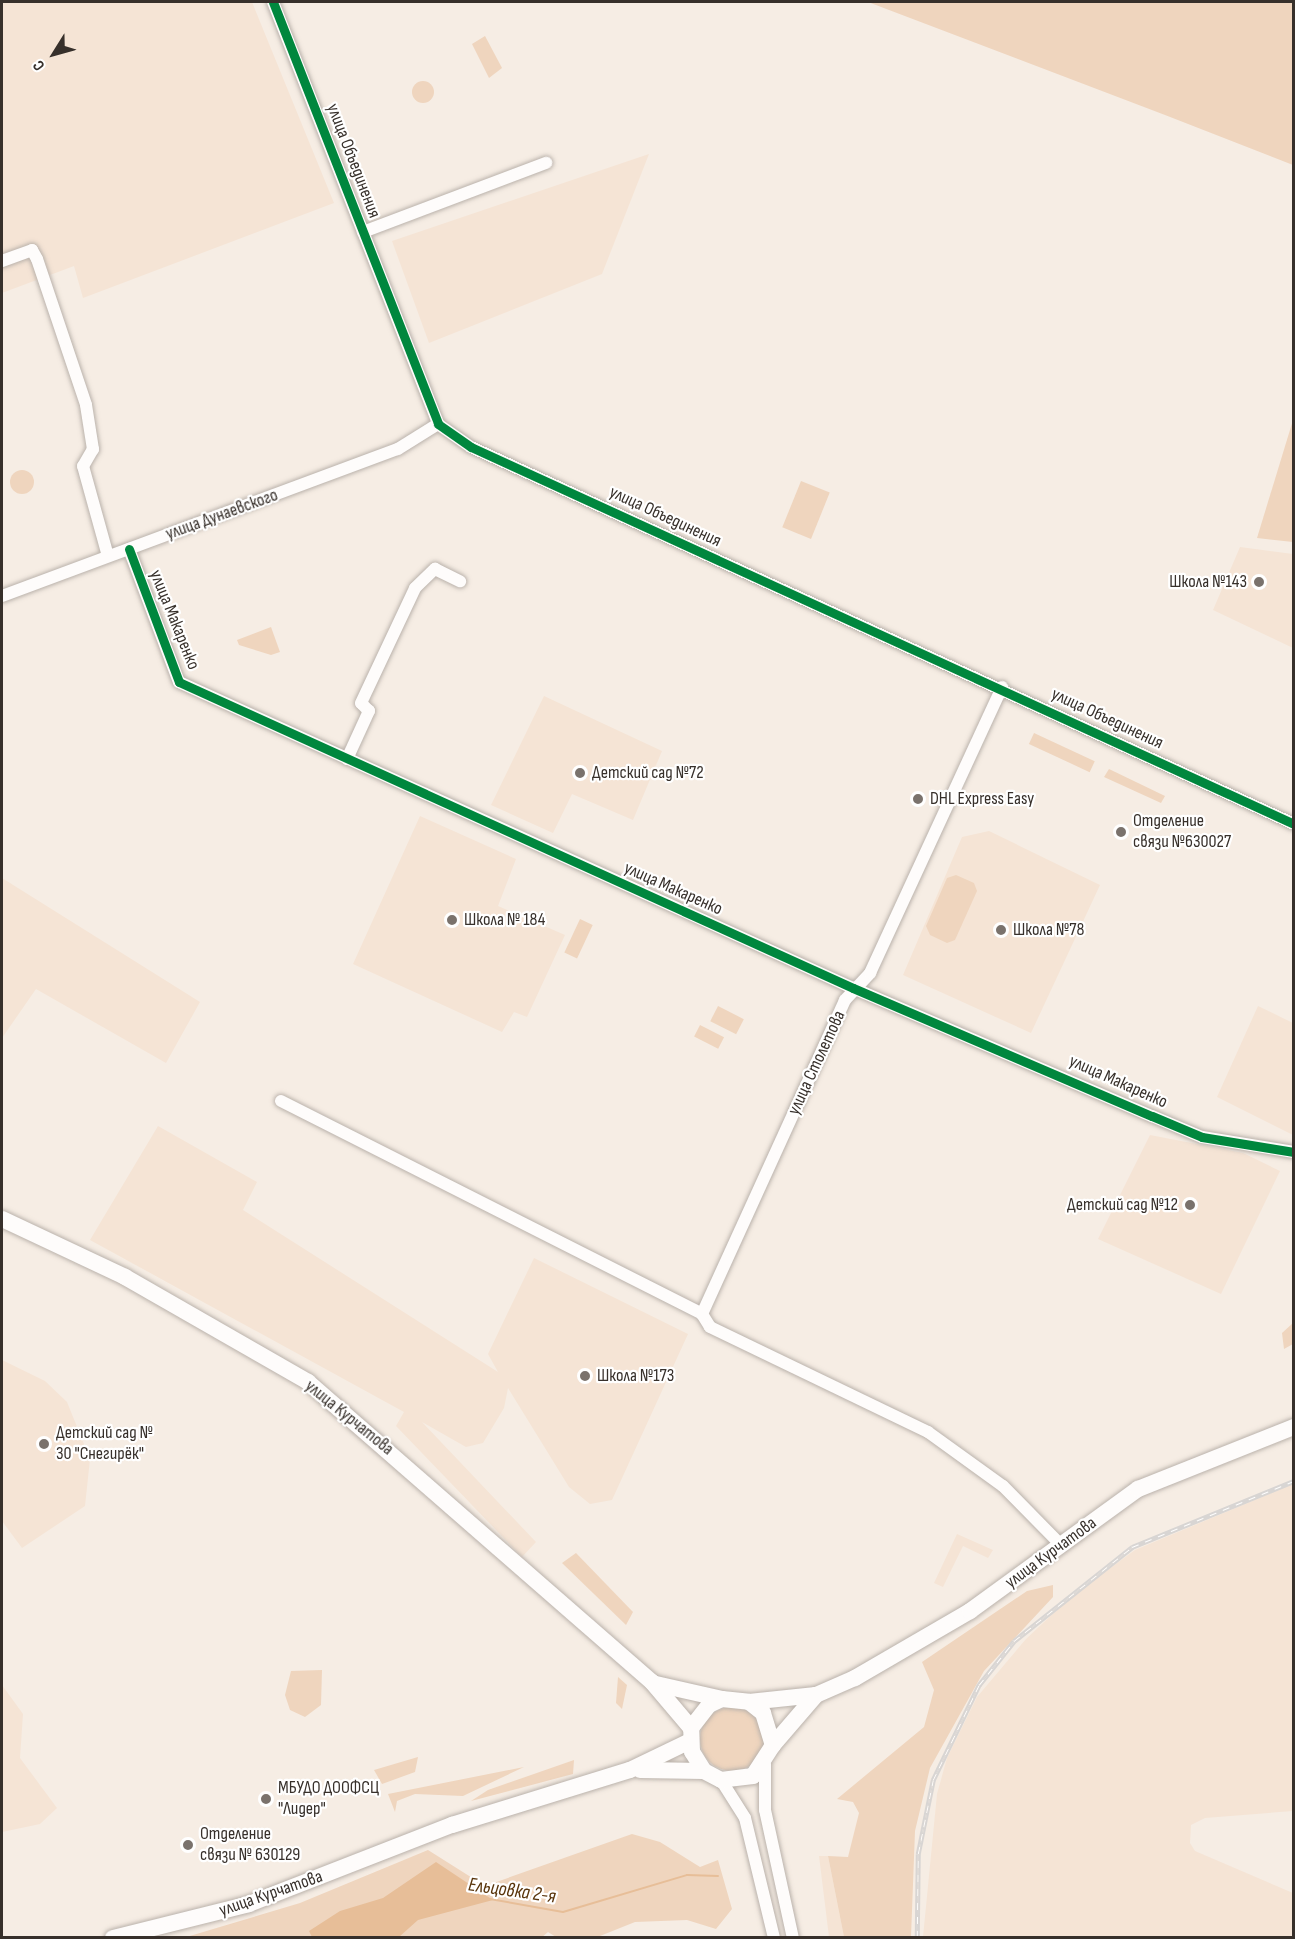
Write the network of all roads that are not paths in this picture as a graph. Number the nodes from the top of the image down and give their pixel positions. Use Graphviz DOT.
graph roads {
  1 [pos="273,2"];
  2 [pos="546,163"];
  3 [pos="363,232"];
  4 [pos="2,261"];
  5 [pos="438,424"];
  6 [pos="129,549"];
  7 [pos="108,556"];
  8 [pos="460,580"];
  9 [pos="2,596"];
  10 [pos="1002,687"];
  11 [pos="347,759"];
  12 [pos="1293,824"];
  13 [pos="853,988"];
  14 [pos="281,1101"];
  15 [pos="1293,1152"];
  16 [pos="2,1219"];
  17 [pos="702,1314"];
  18 [pos="1293,1427"];
  19 [pos="1062,1546"];
  20 [pos="652,1682"];
  21 [pos="816,1695"];
  22 [pos="722,1699"];
  23 [pos="749,1702"];
  24 [pos="691,1735"];
  25 [pos="773,1745"];
  26 [pos="765,1764"];
  27 [pos="630,1770"];
  28 [pos="704,1771"];
  29 [pos="721,1780"];
  30 [pos="113,1938"];
  31 [pos="774,1938"];
  32 [pos="793,1938"];
  1 -- 3 [label="street, улица Объединения"];
  2 -- 3 [label="street"];
  3 -- 5 [label="street, улица Объединения"];
  4 -- 7 [label="street"];
  5 -- 6 [label="street, улица Дунаевского"];
  5 -- 10 [label="street, улица Объединения"];
  6 -- 7 [label="street, улица Дунаевского"];
  6 -- 11 [label="street, улица Макаренко"];
  7 -- 9 [label="street, улица Дунаевского"];
  8 -- 11 [label="street"];
  10 -- 12 [label="street, улица Объединения"];
  10 -- 13 [label="street, улица Столетова"];
  11 -- 13 [label="street, улица Макаренко"];
  13 -- 15 [label="street, улица Макаренко"];
  13 -- 17 [label="street, улица Столетова"];
  14 -- 17 [label="street"];
  16 -- 20 [label="main road, улица Курчатова"];
  17 -- 19 [label="street"];
  18 -- 19 [label="main road, улица Курчатова"];
  19 -- 21 [label="main road, улица Курчатова"];
  20 -- 22 [label="main road"];
  20 -- 24 [label="main road"];
  21 -- 23 [label="main road, улица Курчатова"];
  21 -- 25 [label="main road, улица Курчатова"];
  22 -- 23 [label="main road"];
  22 -- 24 [label="main road"];
  23 -- 25 [label="main road"];
  24 -- 27 [label="main road"];
  24 -- 28 [label="main road"];
  25 -- 26 [label="main road"];
  26 -- 29 [label="main road"];
  26 -- 32 [label="street"];
  27 -- 28 [label="main road"];
  27 -- 30 [label="main road, улица Курчатова"];
  28 -- 29 [label="main road"];
  29 -- 31 [label="street"];
}
